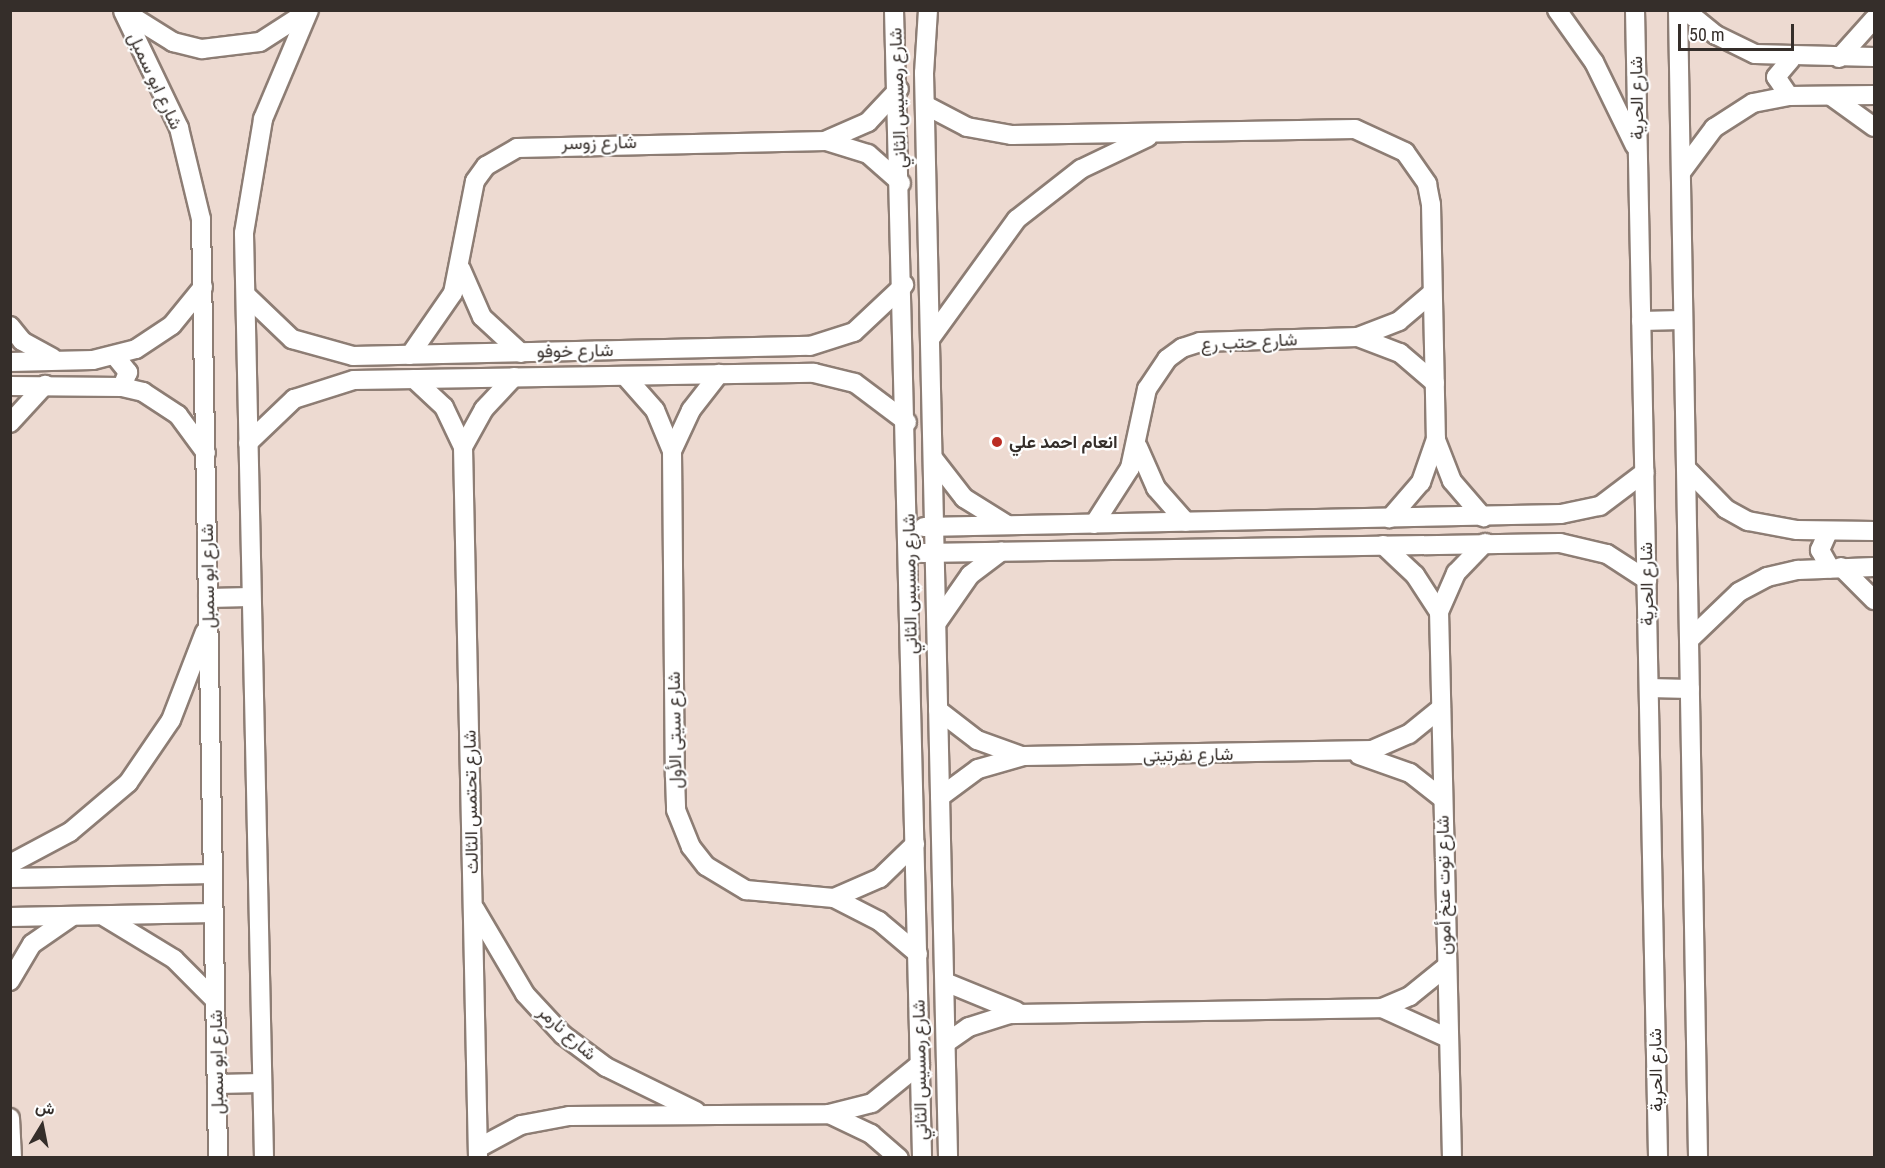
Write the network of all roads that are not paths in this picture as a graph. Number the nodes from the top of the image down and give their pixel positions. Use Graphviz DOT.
graph roads {
  1 [pos="308,10"];
  2 [pos="894,10"];
  3 [pos="928,10"];
  4 [pos="1557,10"];
  5 [pos="1635,10"];
  6 [pos="1678,10"];
  7 [pos="1685,10"];
  8 [pos="123,11"];
  9 [pos="1875,19"];
  10 [pos="1875,57"];
  11 [pos="1839,58"];
  12 [pos="1791,59"];
  13 [pos="924,63"];
  14 [pos="899,64"];
  15 [pos="899,88"];
  16 [pos="1875,95"];
  17 [pos="1789,96"];
  18 [pos="1831,96"];
  19 [pos="925,105"];
  20 [pos="1875,127"];
  21 [pos="1156,134"];
  22 [pos="826,141"];
  23 [pos="1638,153"];
  24 [pos="1682,171"];
  25 [pos="901,183"];
  26 [pos="461,269"];
  27 [pos="904,285"];
  28 [pos="203,287"];
  29 [pos="1432,293"];
  30 [pos="246,295"];
  31 [pos="1682,320"];
  32 [pos="1641,321"];
  33 [pos="10,326"];
  34 [pos="1358,337"];
  35 [pos="930,339"];
  36 [pos="787,347"];
  37 [pos="520,353"];
  38 [pos="410,355"];
  39 [pos="115,356"];
  40 [pos="353,356"];
  41 [pos="60,361"];
  42 [pos="10,362"];
  43 [pos="787,373"];
  44 [pos="719,374"];
  45 [pos="625,376"];
  46 [pos="514,377"];
  47 [pos="414,379"];
  48 [pos="354,380"];
  49 [pos="1435,383"];
  50 [pos="45,385"];
  51 [pos="10,386"];
  52 [pos="122,387"];
  53 [pos="906,422"];
  54 [pos="10,423"];
  55 [pos="1436,439"];
  56 [pos="248,443"];
  57 [pos="463,447"];
  58 [pos="1137,447"];
  59 [pos="672,451"];
  60 [pos="206,453"];
  61 [pos="933,458"];
  62 [pos="1686,468"];
  63 [pos="1644,472"];
  64 [pos="1875,515"];
  65 [pos="1526,516"];
  66 [pos="1483,517"];
  67 [pos="1390,518"];
  68 [pos="1257,520"];
  69 [pos="1186,522"];
  70 [pos="1094,524"];
  71 [pos="1007,525"];
  72 [pos="934,526"];
  73 [pos="909,527"];
  74 [pos="1866,531"];
  75 [pos="1828,532"];
  76 [pos="1485,543"];
  77 [pos="1525,543"];
  78 [pos="1383,545"];
  79 [pos="1258,548"];
  80 [pos="1001,552"];
  81 [pos="935,553"];
  82 [pos="909,554"];
  83 [pos="1875,567"];
  84 [pos="1835,568"];
  85 [pos="1647,580"];
  86 [pos="251,597"];
  87 [pos="208,598"];
  88 [pos="1875,600"];
  89 [pos="1439,612"];
  90 [pos="209,622"];
  91 [pos="937,622"];
  92 [pos="1689,640"];
  93 [pos="1649,688"];
  94 [pos="1690,688"];
  95 [pos="1441,708"];
  96 [pos="938,710"];
  97 [pos="1352,753"];
  98 [pos="1024,756"];
  99 [pos="940,796"];
  100 [pos="1443,799"];
  101 [pos="915,844"];
  102 [pos="10,864"];
  103 [pos="213,874"];
  104 [pos="10,878"];
  105 [pos="834,898"];
  106 [pos="473,905"];
  107 [pos="214,913"];
  108 [pos="100,915"];
  109 [pos="73,916"];
  110 [pos="10,917"];
  111 [pos="918,954"];
  112 [pos="1446,967"];
  113 [pos="10,981"];
  114 [pos="945,982"];
  115 [pos="216,1000"];
  116 [pos="1382,1008"];
  117 [pos="1024,1013"];
  118 [pos="1448,1038"];
  119 [pos="946,1043"];
  120 [pos="920,1064"];
  121 [pos="262,1083"];
  122 [pos="217,1084"];
  123 [pos="703,1114"];
  124 [pos="829,1114"];
  125 [pos="10,1118"];
  126 [pos="478,1153"];
  127 [pos="12,1158"];
  128 [pos="218,1158"];
  129 [pos="264,1158"];
  130 [pos="899,1158"];
  131 [pos="922,1158"];
  132 [pos="948,1158"];
  133 [pos="1452,1158"];
  134 [pos="1658,1158"];
  135 [pos="1698,1158"];
  1 -- 8 [label="street"];
  1 -- 30 [label="street"];
  2 -- 14 [label="street, شارع رمسيس الثاني"];
  3 -- 13 [label="street, شارع رمسيس الثاني"];
  4 -- 23 [label="street"];
  5 -- 23 [label="street, شارع الحرية"];
  6 -- 24 [label="street"];
  7 -- 12 [label="street"];
  8 -- 28 [label="street, شارع ابو سمبل"];
  9 -- 11 [label="street"];
  10 -- 11 [label="street"];
  11 -- 12 [label="street"];
  12 -- 17 [label="street"];
  13 -- 14 [label="street"];
  13 -- 19 [label="street, شارع رمسيس الثاني"];
  14 -- 15 [label="street, شارع رمسيس الثاني"];
  15 -- 22 [label="street, شارع زوسر"];
  15 -- 25 [label="street, شارع رمسيس الثاني"];
  16 -- 18 [label="street"];
  17 -- 18 [label="street"];
  17 -- 24 [label="street"];
  18 -- 20 [label="street"];
  19 -- 21 [label="street"];
  19 -- 35 [label="street, شارع رمسيس الثاني"];
  21 -- 29 [label="street"];
  21 -- 35 [label="street"];
  22 -- 25 [label="street, شارع زوسر"];
  22 -- 26 [label="street, شارع زوسر"];
  23 -- 32 [label="street, شارع الحرية"];
  24 -- 31 [label="street"];
  25 -- 27 [label="street, شارع رمسيس الثاني"];
  26 -- 37 [label="street, شارع زوسر"];
  26 -- 38 [label="street, شارع زوسر"];
  27 -- 36 [label="street, شارع خوفو"];
  27 -- 53 [label="street, شارع رمسيس الثاني"];
  28 -- 39 [label="street"];
  28 -- 60 [label="street, شارع ابو سمبل"];
  29 -- 34 [label="street, شارع حتب رع"];
  29 -- 49 [label="street"];
  30 -- 40 [label="street, شارع خوفو"];
  30 -- 56 [label="street"];
  31 -- 32 [label="street"];
  31 -- 62 [label="street"];
  32 -- 63 [label="street, شارع الحرية"];
  33 -- 41 [label="street"];
  34 -- 49 [label="street, شارع حتب رع"];
  34 -- 58 [label="street, شارع حتب رع"];
  35 -- 61 [label="street, شارع رمسيس الثاني"];
  36 -- 37 [label="street, شارع خوفو"];
  36 -- 43 [label="street"];
  37 -- 38 [label="street, شارع خوفو"];
  38 -- 40 [label="street, شارع خوفو"];
  39 -- 41 [label="street"];
  39 -- 52 [label="street"];
  40 -- 48 [label="street"];
  41 -- 42 [label="street"];
  43 -- 44 [label="street, شارع خوفو"];
  43 -- 53 [label="street, شارع خوفو"];
  44 -- 45 [label="street, شارع خوفو"];
  44 -- 59 [label="street, شارع سيتى الأول"];
  45 -- 46 [label="street, شارع خوفو"];
  45 -- 59 [label="street, شارع سيتى الأول"];
  46 -- 47 [label="street, شارع خوفو"];
  46 -- 57 [label="street"];
  47 -- 48 [label="street, شارع خوفو"];
  47 -- 57 [label="street, شارع تحتمس الثالث"];
  48 -- 56 [label="street, شارع خوفو"];
  49 -- 55 [label="street"];
  50 -- 51 [label="street"];
  50 -- 52 [label="street"];
  50 -- 54 [label="street"];
  52 -- 60 [label="street"];
  53 -- 73 [label="street, شارع رمسيس الثاني"];
  55 -- 66 [label="street"];
  55 -- 67 [label="street"];
  56 -- 86 [label="street"];
  57 -- 106 [label="street, شارع تحتمس الثالث"];
  58 -- 69 [label="street"];
  58 -- 70 [label="street, شارع حتب رع"];
  59 -- 105 [label="street, شارع سيتى الأول"];
  60 -- 87 [label="street, شارع ابو سمبل"];
  61 -- 71 [label="street"];
  61 -- 72 [label="street, شارع رمسيس الثاني"];
  62 -- 75 [label="street"];
  62 -- 92 [label="street"];
  63 -- 65 [label="street"];
  63 -- 85 [label="street, شارع الحرية"];
  64 -- 74 [label="street"];
  65 -- 66 [label="street"];
  65 -- 77 [label="street"];
  66 -- 67 [label="street"];
  67 -- 68 [label="street"];
  68 -- 69 [label="street"];
  68 -- 79 [label="street"];
  69 -- 70 [label="street"];
  70 -- 71 [label="street"];
  71 -- 72 [label="street"];
  72 -- 73 [label="street"];
  72 -- 81 [label="street, شارع رمسيس الثاني"];
  73 -- 82 [label="street, شارع رمسيس الثاني"];
  74 -- 75 [label="street"];
  75 -- 84 [label="street"];
  76 -- 77 [label="street"];
  76 -- 78 [label="street"];
  76 -- 89 [label="street, شارع توت عنخ أمون"];
  77 -- 85 [label="street"];
  78 -- 79 [label="street"];
  78 -- 89 [label="street"];
  79 -- 80 [label="street"];
  80 -- 81 [label="street"];
  80 -- 91 [label="street"];
  81 -- 82 [label="street"];
  81 -- 91 [label="street, شارع رمسيس الثاني"];
  82 -- 101 [label="street, شارع رمسيس الثاني"];
  83 -- 84 [label="street"];
  84 -- 88 [label="street"];
  84 -- 92 [label="street"];
  85 -- 93 [label="street, شارع الحرية"];
  86 -- 87 [label="street"];
  86 -- 121 [label="street"];
  87 -- 90 [label="street, شارع ابو سمبل"];
  89 -- 95 [label="street, شارع توت عنخ أمون"];
  90 -- 102 [label="street"];
  90 -- 103 [label="street, شارع ابو سمبل"];
  91 -- 96 [label="street, شارع رمسيس الثاني"];
  92 -- 94 [label="street"];
  93 -- 94 [label="street"];
  93 -- 134 [label="street, شارع الحرية"];
  94 -- 135 [label="street"];
  95 -- 97 [label="street, شارع نفرتيتى"];
  95 -- 100 [label="street, شارع توت عنخ أمون"];
  96 -- 98 [label="street, شارع نفرتيتى"];
  96 -- 99 [label="street, شارع رمسيس الثاني"];
  97 -- 98 [label="street, شارع نفرتيتى"];
  97 -- 100 [label="street, شارع نفرتيتى"];
  98 -- 99 [label="street, شارع نفرتيتى"];
  99 -- 114 [label="street, شارع رمسيس الثاني"];
  100 -- 112 [label="street, شارع توت عنخ أمون"];
  101 -- 105 [label="street, شارع سيتى الأول"];
  101 -- 111 [label="street, شارع رمسيس الثاني"];
  103 -- 104 [label="street"];
  103 -- 107 [label="street, شارع ابو سمبل"];
  105 -- 111 [label="street, شارع سيتى الأول"];
  106 -- 123 [label="street, شارع نارمر"];
  106 -- 126 [label="street, شارع تحتمس الثالث"];
  107 -- 108 [label="street"];
  107 -- 115 [label="street, شارع ابو سمبل"];
  108 -- 109 [label="street"];
  108 -- 115 [label="street"];
  109 -- 110 [label="street"];
  109 -- 113 [label="street"];
  111 -- 120 [label="street, شارع رمسيس الثاني"];
  112 -- 116 [label="street"];
  112 -- 118 [label="street, شارع توت عنخ أمون"];
  114 -- 117 [label="street"];
  114 -- 119 [label="street, شارع رمسيس الثاني"];
  115 -- 122 [label="street, شارع ابو سمبل"];
  116 -- 117 [label="street"];
  116 -- 118 [label="street"];
  117 -- 119 [label="street"];
  118 -- 133 [label="street, شارع توت عنخ أمون"];
  119 -- 132 [label="street, شارع رمسيس الثاني"];
  120 -- 124 [label="street, شارع نارمر"];
  120 -- 131 [label="street, شارع رمسيس الثاني"];
  121 -- 122 [label="street"];
  121 -- 129 [label="street"];
  122 -- 128 [label="street, شارع ابو سمبل"];
  123 -- 124 [label="street, شارع نارمر"];
  123 -- 126 [label="street, شارع نارمر"];
  124 -- 130 [label="street, شارع نارمر"];
  125 -- 127 [label="street"];
}
